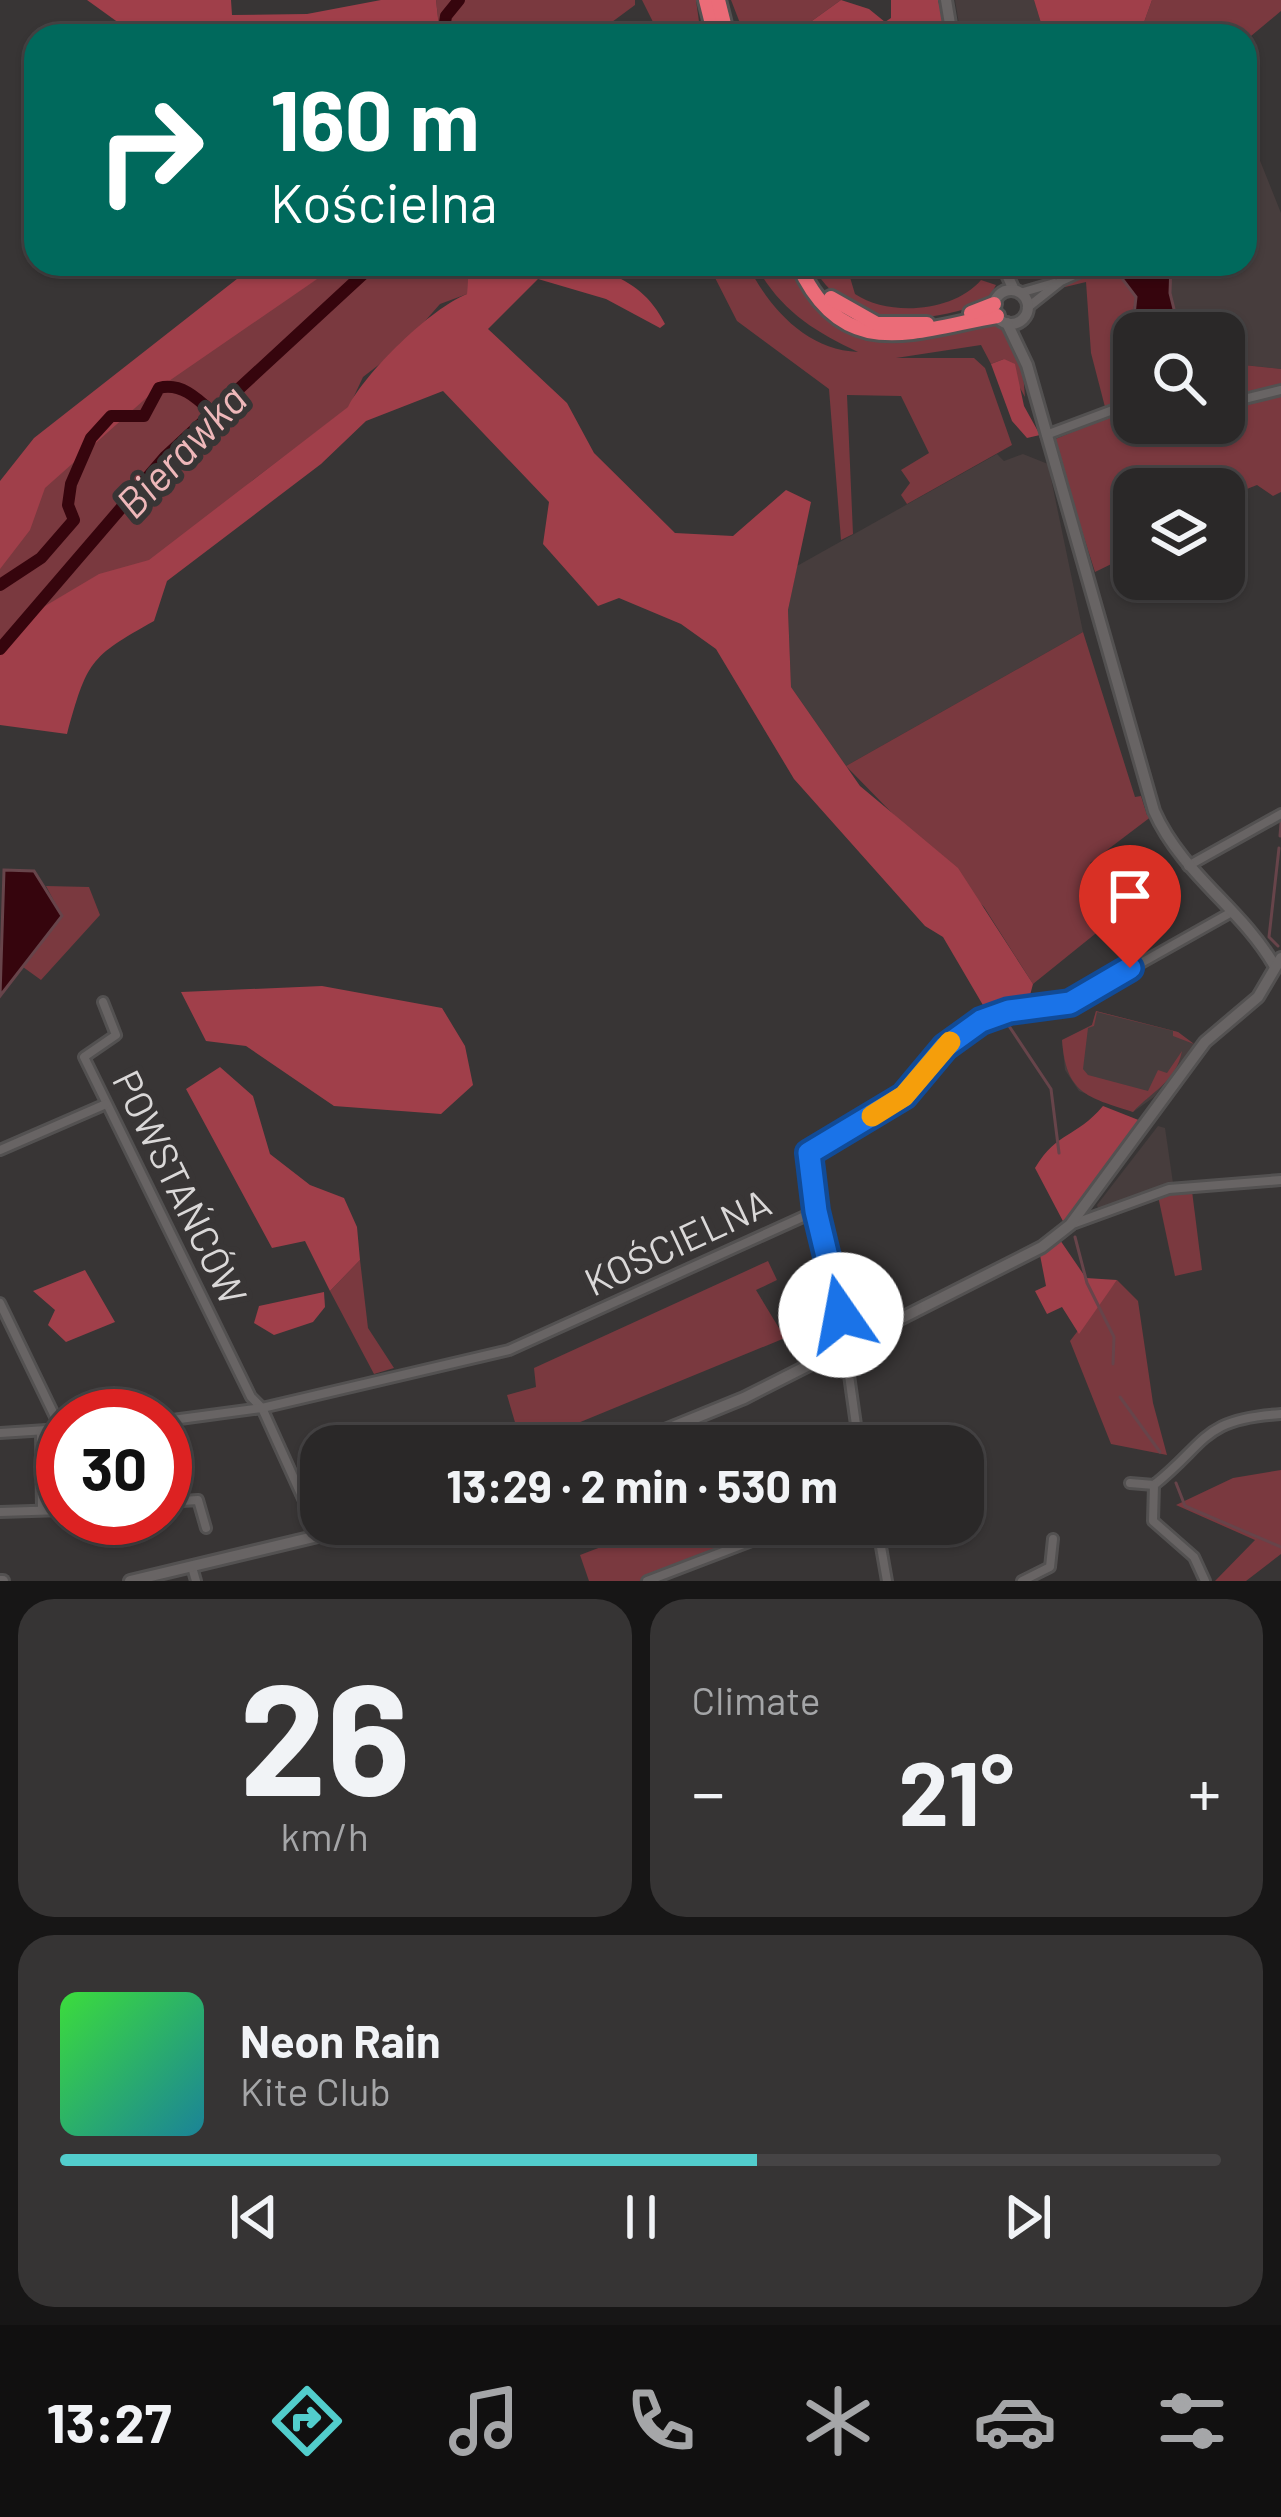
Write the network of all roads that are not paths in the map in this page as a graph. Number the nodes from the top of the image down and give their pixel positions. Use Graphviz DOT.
graph roads {
  1 [pos="806,276"];
  2 [pos="817,276"];
  3 [pos="1001,276"];
  4 [pos="1072,276"];
  5 [pos="1061,281"];
  6 [pos="1006,303"];
  7 [pos="1025,313"];
  8 [pos="1027,365"];
  9 [pos="1281,390"];
  10 [pos="1245,399"];
  11 [pos="1113,410"];
  12 [pos="1046,434"];
  13 [pos="1281,814"];
  14 [pos="1187,866"];
  15 [pos="1230,913"];
  16 [pos="1279,971"];
  17 [pos="103,1002"];
  18 [pos="106,1103"];
  19 [pos="0,1150"];
  20 [pos="1281,1180"];
  21 [pos="816,1211"];
  22 [pos="1070,1225"];
  23 [pos="0,1303"];
  24 [pos="846,1347"];
  25 [pos="42,1389"];
  26 [pos="262,1408"];
  27 [pos="1281,1414"];
  28 [pos="192,1417"];
  29 [pos="679,1425"];
  30 [pos="856,1425"];
  31 [pos="36,1431"];
  32 [pos="0,1433"];
  33 [pos="1130,1484"];
  34 [pos="1154,1485"];
  35 [pos="300,1492"];
  36 [pos="192,1500"];
  37 [pos="36,1510"];
  38 [pos="0,1512"];
  39 [pos="206,1528"];
  40 [pos="1053,1539"];
  41 [pos="300,1541"];
  42 [pos="741,1545"];
  43 [pos="881,1545"];
  44 [pos="192,1567"];
  45 [pos="130,1581"];
  46 [pos="196,1581"];
  47 [pos="647,1581"];
  48 [pos="887,1581"];
  49 [pos="1022,1581"];
  50 [pos="1205,1581"];
  1 -- 6 [label="highway"];
  2 -- 6 [label="highway"];
  3 -- 6 [label="main road"];
  4 -- 5 [label="street"];
  5 -- 6 [label="street"];
  5 -- 7 [label="street"];
  6 -- 7 [label="main road"];
  6 -- 7 [label="main road"];
  6 -- 8 [label="main road"];
  7 -- 8 [label="main road"];
  8 -- 12 [label="main road"];
  9 -- 10 [label="street"];
  11 -- 12 [label="street"];
  12 -- 14 [label="main road"];
  13 -- 14 [label="street"];
  14 -- 15 [label="main road"];
  15 -- 16 [label="main road"];
  15 -- 21 [label="street, KOŚCIELNA"];
  16 -- 22 [label="main road"];
  17 -- 18 [label="street, POWSTAŃCÓW"];
  18 -- 19 [label="street"];
  18 -- 26 [label="street, POWSTAŃCÓW"];
  20 -- 22 [label="street"];
  21 -- 24 [label="street"];
  21 -- 26 [label="street, KOŚCIELNA"];
  22 -- 24 [label="main road"];
  23 -- 25 [label="street"];
  24 -- 29 [label="main road"];
  24 -- 30 [label="street"];
  26 -- 28 [label="street, KOŚCIELNA"];
  26 -- 35 [label="street, POWSTAŃCÓW"];
  27 -- 34 [label="street"];
  31 -- 32 [label="street"];
  33 -- 34 [label="street"];
  34 -- 50 [label="street"];
  36 -- 39 [label="street"];
  37 -- 38 [label="street"];
  40 -- 49 [label="street"];
  41 -- 44 [label="main road"];
  42 -- 47 [label="street"];
  43 -- 48 [label="street"];
  44 -- 45 [label="main road"];
  44 -- 46 [label="street"];
}
